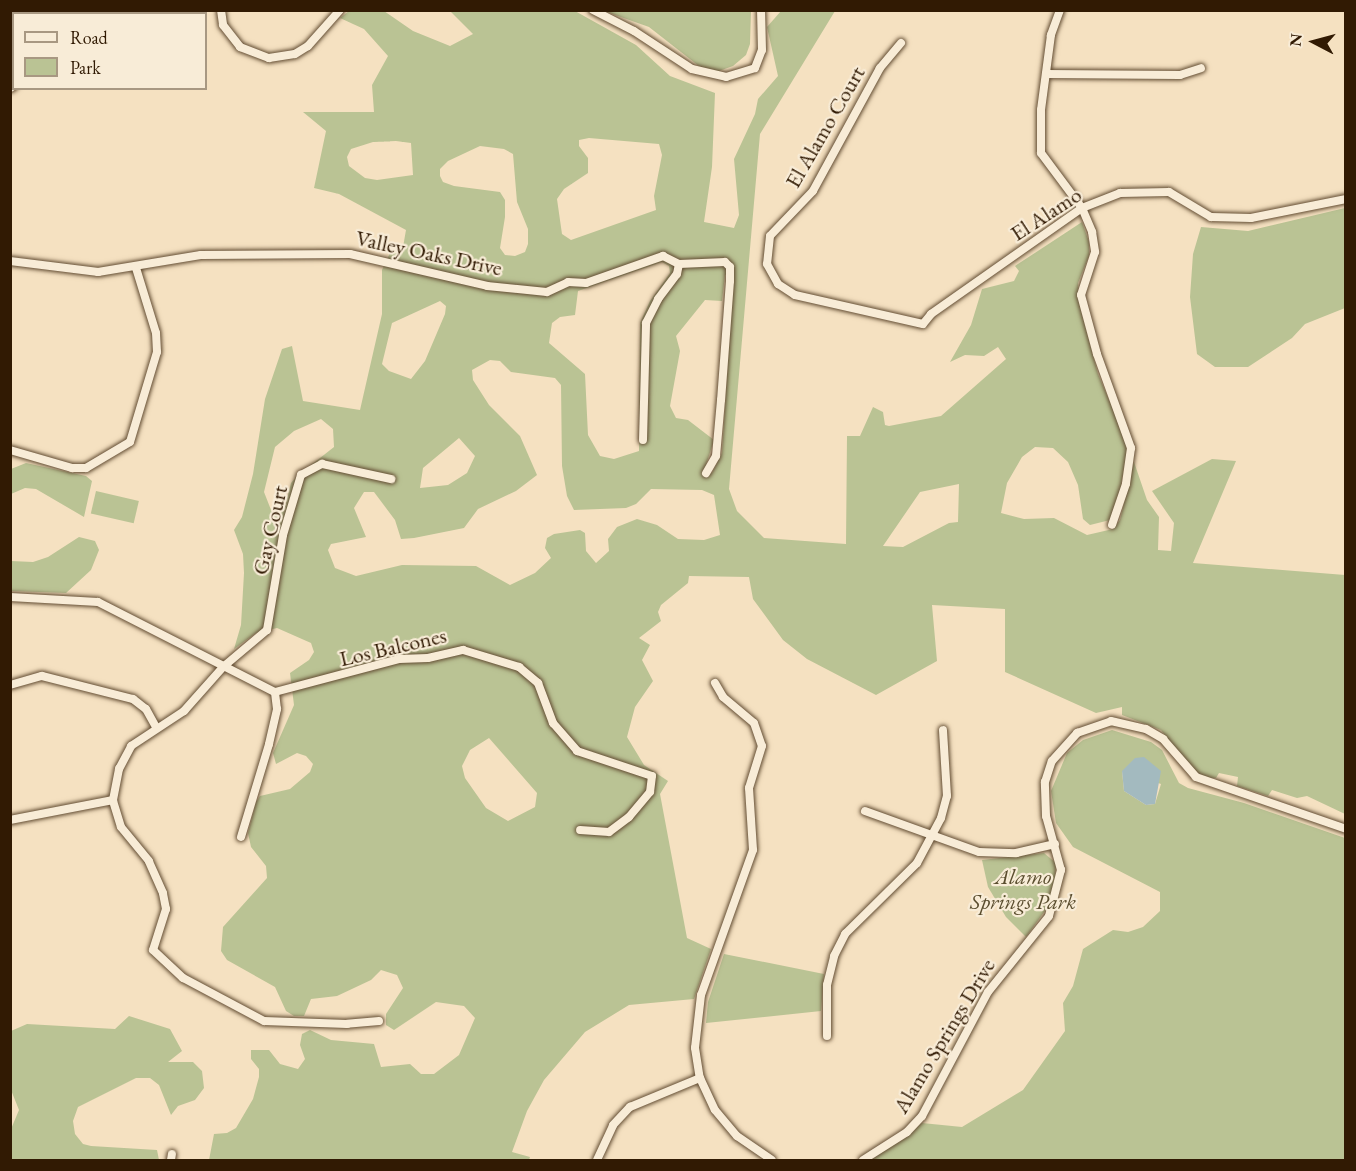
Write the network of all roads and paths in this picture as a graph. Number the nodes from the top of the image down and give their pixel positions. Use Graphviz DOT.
graph roads {
  1 [pos="221,10"];
  2 [pos="340,10"];
  3 [pos="593,10"];
  4 [pos="761,10"];
  5 [pos="1060,10"];
  6 [pos="901,44"];
  7 [pos="1201,68"];
  8 [pos="1046,75"];
  9 [pos="1346,199"];
  10 [pos="1082,208"];
  11 [pos="10,261"];
  12 [pos="679,264"];
  13 [pos="136,268"];
  14 [pos="923,324"];
  15 [pos="643,440"];
  16 [pos="10,450"];
  17 [pos="706,473"];
  18 [pos="391,479"];
  19 [pos="1112,525"];
  20 [pos="10,597"];
  21 [pos="223,666"];
  22 [pos="715,682"];
  23 [pos="10,685"];
  24 [pos="275,692"];
  25 [pos="156,727"];
  26 [pos="943,730"];
  27 [pos="113,800"];
  28 [pos="865,811"];
  29 [pos="10,820"];
  30 [pos="1346,829"];
  31 [pos="580,831"];
  32 [pos="241,837"];
  33 [pos="933,837"];
  34 [pos="1055,844"];
  35 [pos="379,1021"];
  36 [pos="827,1036"];
  37 [pos="700,1078"];
  38 [pos="597,1161"];
  39 [pos="772,1161"];
  40 [pos="863,1161"];
  1 -- 2 [label="street"];
  3 -- 4 [label="street"];
  5 -- 8 [label="street"];
  6 -- 14 [label="street, El Alamo Court"];
  7 -- 8 [label="street"];
  8 -- 10 [label="street"];
  9 -- 10 [label="street, El Alamo"];
  10 -- 14 [label="street, El Alamo"];
  10 -- 19 [label="street"];
  11 -- 13 [label="street, Valley Oaks Drive"];
  12 -- 13 [label="street, Valley Oaks Drive"];
  12 -- 15 [label="street"];
  12 -- 17 [label="street, Valley Oaks Drive"];
  13 -- 16 [label="street"];
  18 -- 21 [label="street, Gay Court"];
  20 -- 21 [label="street"];
  21 -- 24 [label="street"];
  21 -- 25 [label="street, Gay Court"];
  22 -- 37 [label="street"];
  23 -- 25 [label="street"];
  24 -- 31 [label="street, Los Balcones"];
  24 -- 32 [label="street"];
  25 -- 27 [label="street, Gay Court"];
  26 -- 33 [label="street"];
  27 -- 29 [label="street"];
  27 -- 35 [label="street"];
  28 -- 33 [label="street"];
  30 -- 34 [label="street, Alamo Springs Drive"];
  33 -- 34 [label="street"];
  33 -- 36 [label="street"];
  34 -- 40 [label="street, Alamo Springs Drive"];
  37 -- 38 [label="street"];
  37 -- 39 [label="street"];
}
